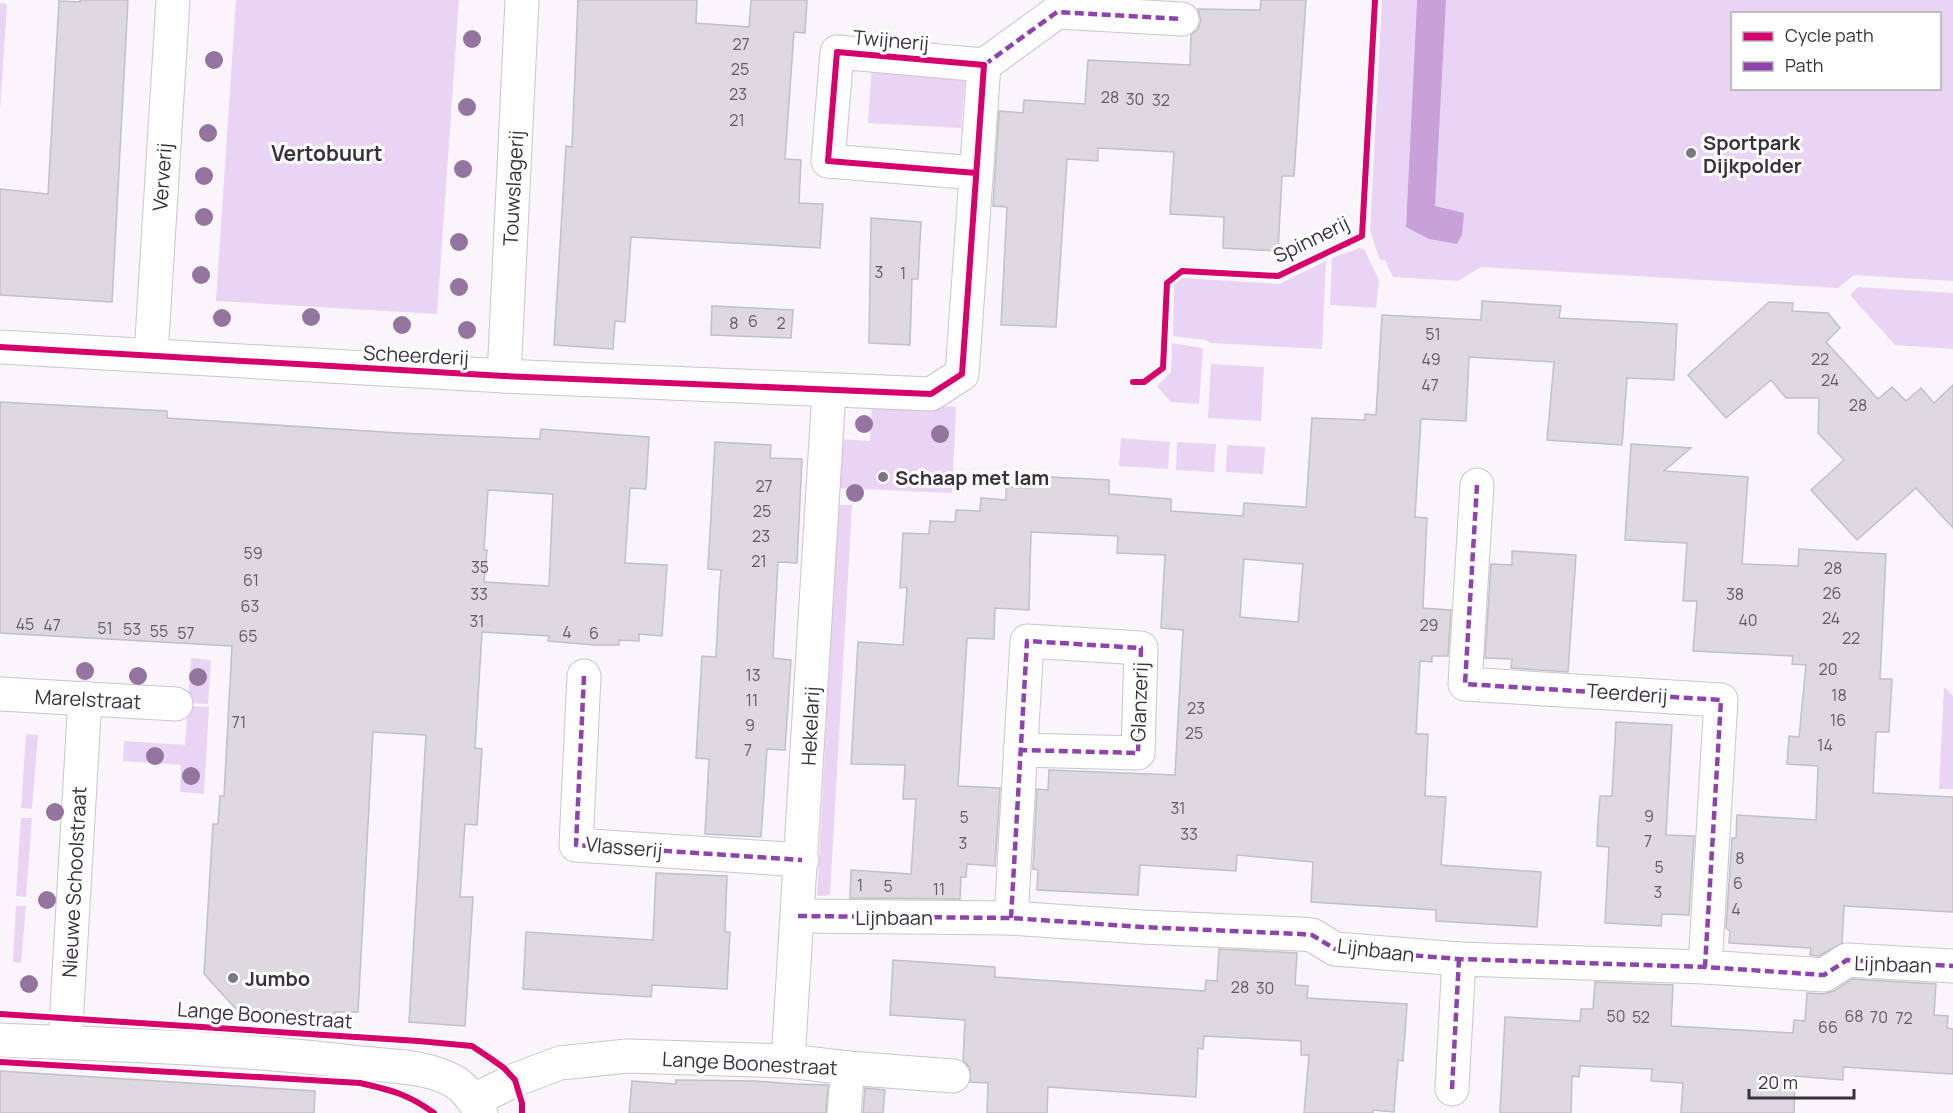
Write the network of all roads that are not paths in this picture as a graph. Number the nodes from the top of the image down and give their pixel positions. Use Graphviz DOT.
graph roads {
  1 [pos="173,0"];
  2 [pos="522,0"];
  3 [pos="1182,20"];
  4 [pos="984,65"];
  5 [pos="976,173"];
  6 [pos="0,347"];
  7 [pos="151,355"];
  8 [pos="504,376"];
  9 [pos="829,391"];
  10 [pos="1477,485"];
  11 [pos="584,676"];
  12 [pos="0,694"];
  13 [pos="85,698"];
  14 [pos="176,704"];
  15 [pos="1020,750"];
  16 [pos="801,860"];
  17 [pos="798,916"];
  18 [pos="1011,918"];
  19 [pos="1459,959"];
  20 [pos="1953,966"];
  21 [pos="1705,967"];
  22 [pos="0,1040"];
  23 [pos="65,1043"];
  24 [pos="788,1061"];
  25 [pos="848,1068"];
  26 [pos="953,1076"];
  27 [pos="1452,1089"];
  28 [pos="478,1107"];
  29 [pos="844,1113"];
  1 -- 7 [label="street, Ververij"];
  2 -- 8 [label="street, Touwslagerij"];
  3 -- 4 [label="street"];
  4 -- 5 [label="street"];
  4 -- 5 [label="street, Twijnerij"];
  5 -- 9 [label="street"];
  6 -- 7 [label="street, Scheerderij"];
  7 -- 8 [label="street, Scheerderij"];
  8 -- 9 [label="street, Scheerderij"];
  9 -- 16 [label="street, Hekelarij"];
  10 -- 21 [label="street, Teerderij"];
  11 -- 16 [label="street, Vlasserij"];
  12 -- 13 [label="street, Marelstraat"];
  13 -- 14 [label="street, Marelstraat"];
  13 -- 23 [label="street, Nieuwe Schoolstraat"];
  15 -- 15 [label="street, Glanzerij"];
  15 -- 18 [label="street, Glanzerij"];
  16 -- 17 [label="street, Hekelarij"];
  17 -- 18 [label="street, Lijnbaan"];
  17 -- 24 [label="street, Hekelarij"];
  18 -- 19 [label="street, Lijnbaan"];
  19 -- 21 [label="street, Lijnbaan"];
  19 -- 27 [label="street"];
  20 -- 21 [label="street, Lijnbaan"];
  22 -- 23 [label="street, Lange Boonestraat"];
  23 -- 28 [label="street, Lange Boonestraat"];
  24 -- 25 [label="street, Lange Boonestraat"];
  24 -- 28 [label="street, Lange Boonestraat"];
  25 -- 26 [label="street, Lange Boonestraat"];
  25 -- 29 [label="street"];
}
